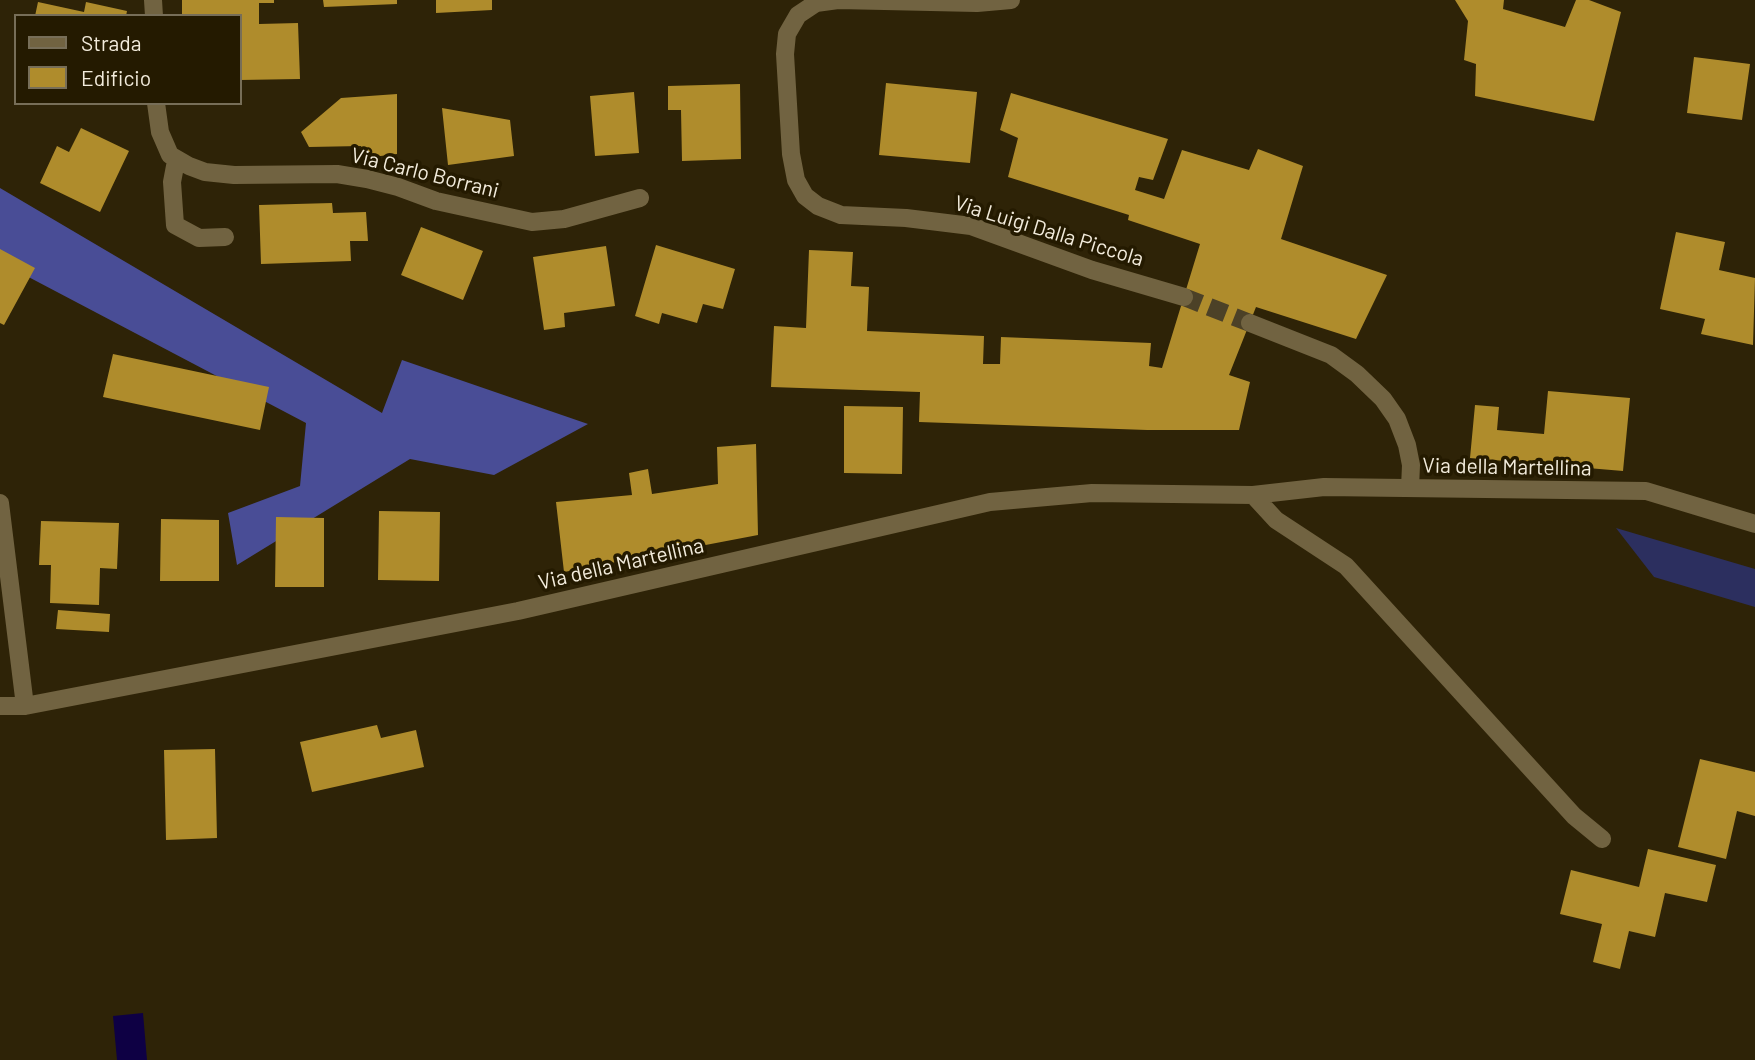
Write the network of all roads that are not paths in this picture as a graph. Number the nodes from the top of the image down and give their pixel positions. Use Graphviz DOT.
graph roads {
  1 [pos="1011,0"];
  2 [pos="156,105"];
  3 [pos="176,160"];
  4 [pos="640,198"];
  5 [pos="225,237"];
  6 [pos="1184,297"];
  7 [pos="1250,323"];
  8 [pos="1410,488"];
  9 [pos="1253,495"];
  10 [pos="0,503"];
  11 [pos="1755,524"];
  12 [pos="0,706"];
  13 [pos="25,706"];
  14 [pos="1602,839"];
  1 -- 6 [label="street, Via Luigi Dalla Piccola"];
  2 -- 3 [label="street"];
  3 -- 4 [label="street, Via Carlo Borrani"];
  3 -- 5 [label="street"];
  7 -- 8 [label="street"];
  8 -- 9 [label="street, Via della Martellina"];
  8 -- 11 [label="street, Via della Martellina"];
  9 -- 13 [label="street, Via della Martellina"];
  9 -- 14 [label="street"];
  10 -- 13 [label="street"];
  12 -- 13 [label="street, Via della Martellina"];
}
